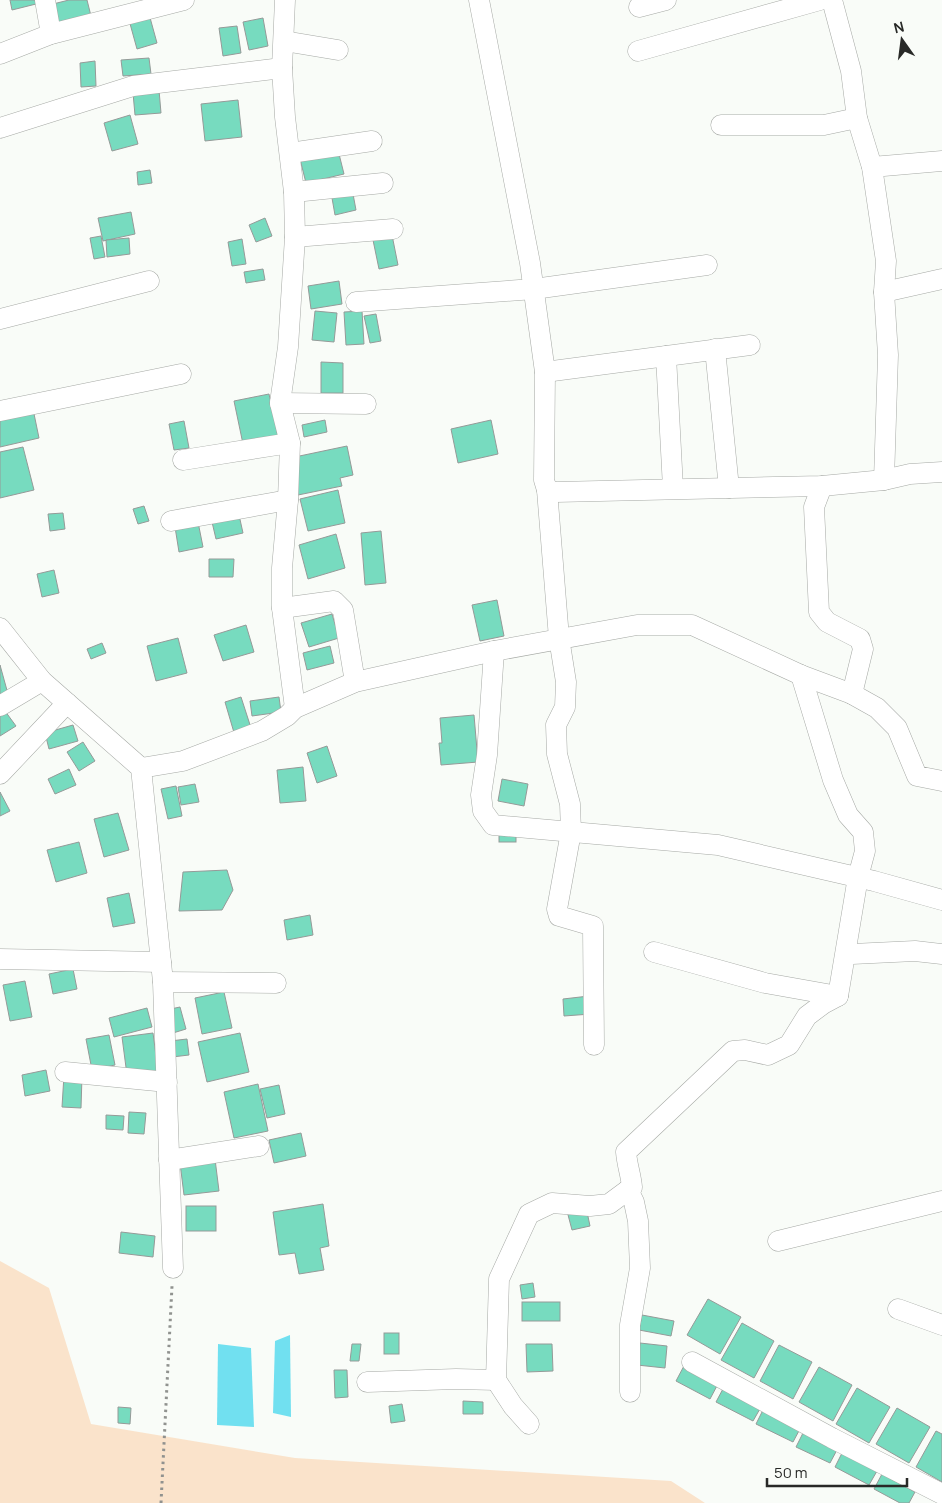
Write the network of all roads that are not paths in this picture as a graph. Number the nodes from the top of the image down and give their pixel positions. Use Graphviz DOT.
graph roads {
  1 [pos="45,0"];
  2 [pos="184,0"];
  3 [pos="284,0"];
  4 [pos="479,0"];
  5 [pos="666,0"];
  6 [pos="820,0"];
  7 [pos="832,0"];
  8 [pos="639,7"];
  9 [pos="51,34"];
  10 [pos="284,41"];
  11 [pos="338,50"];
  12 [pos="638,51"];
  13 [pos="0,54"];
  14 [pos="282,68"];
  15 [pos="857,118"];
  16 [pos="721,126"];
  17 [pos="0,128"];
  18 [pos="372,141"];
  19 [pos="290,152"];
  20 [pos="942,161"];
  21 [pos="872,166"];
  22 [pos="383,183"];
  23 [pos="294,192"];
  24 [pos="394,229"];
  25 [pos="294,237"];
  26 [pos="707,265"];
  27 [pos="942,279"];
  28 [pos="149,281"];
  29 [pos="534,289"];
  30 [pos="884,292"];
  31 [pos="356,302"];
  32 [pos="0,318"];
  33 [pos="750,345"];
  34 [pos="715,349"];
  35 [pos="666,356"];
  36 [pos="545,372"];
  37 [pos="181,374"];
  38 [pos="280,403"];
  39 [pos="366,404"];
  40 [pos="0,411"];
  41 [pos="290,443"];
  42 [pos="183,460"];
  43 [pos="942,472"];
  44 [pos="884,480"];
  45 [pos="822,486"];
  46 [pos="672,488"];
  47 [pos="729,488"];
  48 [pos="547,490"];
  49 [pos="288,500"];
  50 [pos="171,521"];
  51 [pos="282,608"];
  52 [pos="0,628"];
  53 [pos="559,638"];
  54 [pos="494,650"];
  55 [pos="800,675"];
  56 [pos="42,681"];
  57 [pos="355,682"];
  58 [pos="852,694"];
  59 [pos="66,704"];
  60 [pos="0,706"];
  61 [pos="295,708"];
  62 [pos="140,768"];
  63 [pos="0,774"];
  64 [pos="942,781"];
  65 [pos="571,832"];
  66 [pos="858,877"];
  67 [pos="942,900"];
  68 [pos="654,952"];
  69 [pos="852,954"];
  70 [pos="942,954"];
  71 [pos="0,959"];
  72 [pos="161,962"];
  73 [pos="163,982"];
  74 [pos="276,983"];
  75 [pos="838,996"];
  76 [pos="594,1045"];
  77 [pos="65,1072"];
  78 [pos="167,1082"];
  79 [pos="259,1146"];
  80 [pos="169,1160"];
  81 [pos="628,1190"];
  82 [pos="942,1201"];
  83 [pos="778,1241"];
  84 [pos="173,1268"];
  85 [pos="898,1309"];
  86 [pos="942,1325"];
  87 [pos="692,1362"];
  88 [pos="496,1380"];
  89 [pos="367,1382"];
  90 [pos="630,1392"];
  91 [pos="529,1424"];
  92 [pos="942,1494"];
  1 -- 9 [label="street"];
  2 -- 9 [label="street"];
  3 -- 10 [label="street"];
  4 -- 29 [label="street"];
  5 -- 8 [label="street"];
  6 -- 12 [label="street"];
  7 -- 15 [label="street"];
  9 -- 13 [label="street"];
  10 -- 11 [label="street"];
  10 -- 14 [label="street"];
  14 -- 17 [label="street"];
  14 -- 19 [label="street"];
  15 -- 16 [label="street"];
  15 -- 21 [label="street"];
  18 -- 19 [label="street"];
  19 -- 23 [label="street"];
  20 -- 21 [label="street"];
  21 -- 30 [label="street"];
  22 -- 23 [label="street"];
  23 -- 25 [label="street"];
  24 -- 25 [label="street"];
  25 -- 38 [label="street"];
  26 -- 29 [label="street"];
  27 -- 30 [label="street"];
  28 -- 32 [label="street"];
  29 -- 31 [label="street"];
  29 -- 36 [label="street"];
  30 -- 44 [label="street"];
  33 -- 34 [label="street"];
  34 -- 35 [label="street"];
  34 -- 47 [label="street"];
  35 -- 36 [label="street"];
  35 -- 46 [label="street"];
  36 -- 48 [label="street"];
  37 -- 40 [label="street"];
  38 -- 39 [label="street"];
  38 -- 41 [label="street"];
  41 -- 42 [label="street"];
  41 -- 49 [label="street"];
  43 -- 44 [label="street"];
  44 -- 45 [label="street"];
  45 -- 47 [label="street"];
  45 -- 58 [label="street"];
  46 -- 47 [label="street"];
  46 -- 48 [label="street"];
  48 -- 53 [label="street"];
  49 -- 50 [label="street"];
  49 -- 51 [label="street"];
  51 -- 57 [label="street"];
  51 -- 61 [label="street"];
  52 -- 56 [label="street"];
  53 -- 54 [label="street"];
  53 -- 55 [label="street"];
  53 -- 65 [label="street"];
  54 -- 57 [label="street"];
  54 -- 65 [label="street"];
  55 -- 58 [label="street"];
  55 -- 66 [label="street"];
  56 -- 59 [label="street"];
  56 -- 60 [label="street"];
  57 -- 61 [label="street"];
  58 -- 64 [label="street"];
  59 -- 62 [label="street"];
  59 -- 63 [label="street"];
  61 -- 62 [label="street"];
  62 -- 72 [label="street"];
  65 -- 66 [label="street"];
  65 -- 76 [label="street"];
  66 -- 67 [label="street"];
  66 -- 75 [label="street"];
  68 -- 75 [label="street"];
  69 -- 70 [label="street"];
  71 -- 72 [label="street"];
  72 -- 73 [label="street"];
  73 -- 74 [label="street"];
  73 -- 78 [label="street"];
  75 -- 81 [label="street"];
  77 -- 78 [label="street"];
  78 -- 80 [label="street"];
  79 -- 80 [label="street"];
  80 -- 84 [label="street"];
  81 -- 88 [label="street"];
  81 -- 90 [label="street"];
  82 -- 83 [label="street"];
  85 -- 86 [label="street"];
  87 -- 92 [label="street"];
  88 -- 89 [label="street"];
  88 -- 91 [label="street"];
}
